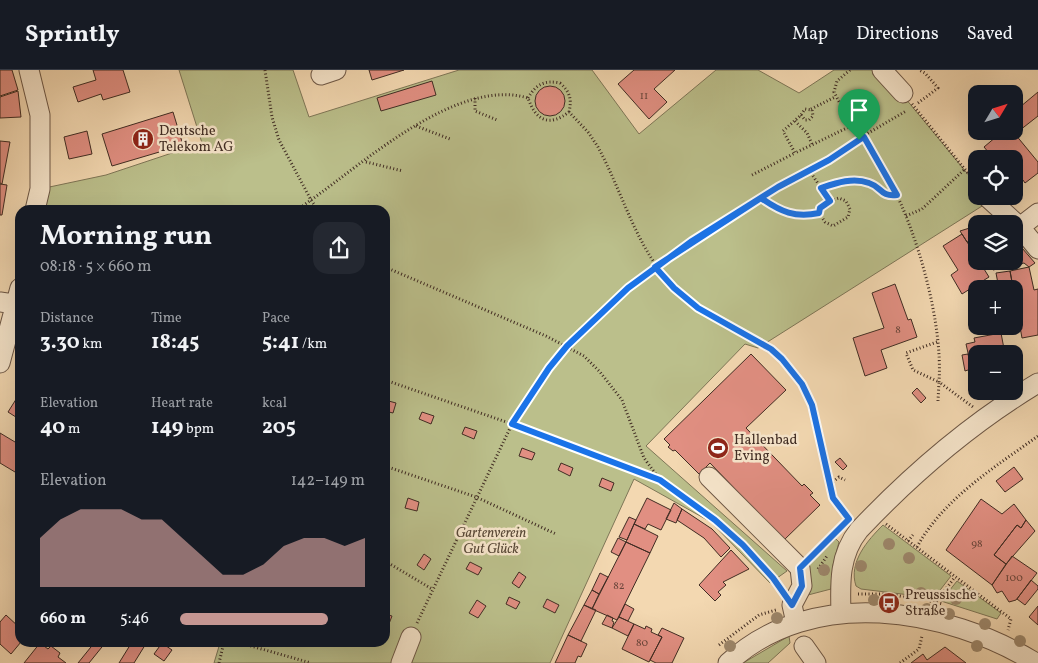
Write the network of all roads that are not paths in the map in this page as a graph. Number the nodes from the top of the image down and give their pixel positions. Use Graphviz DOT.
graph roads {
  1 [pos="30,70"];
  2 [pos="882,70"];
  3 [pos="908,99"];
  4 [pos="36,205"];
  5 [pos="996,205"];
  6 [pos="1038,213"];
  7 [pos="1007,215"];
  8 [pos="1023,225"];
  9 [pos="1023,231"];
  10 [pos="1038,249"];
  11 [pos="14,300"];
  12 [pos="0,363"];
  13 [pos="1038,383"];
  14 [pos="709,477"];
  15 [pos="840,613"];
  16 [pos="794,614"];
  17 [pos="411,637"];
  18 [pos="804,646"];
  19 [pos="401,663"];
  20 [pos="728,663"];
  21 [pos="816,663"];
  22 [pos="1036,663"];
  1 -- 4 [label="street"];
  2 -- 3 [label="street"];
  5 -- 7 [label="street"];
  6 -- 8 [label="street"];
  9 -- 10 [label="street"];
  11 -- 12 [label="street"];
  13 -- 15 [label="street"];
  14 -- 16 [label="street"];
  15 -- 16 [label="street"];
  15 -- 22 [label="street"];
  16 -- 20 [label="street"];
  17 -- 19 [label="street"];
  18 -- 21 [label="street"];
}
